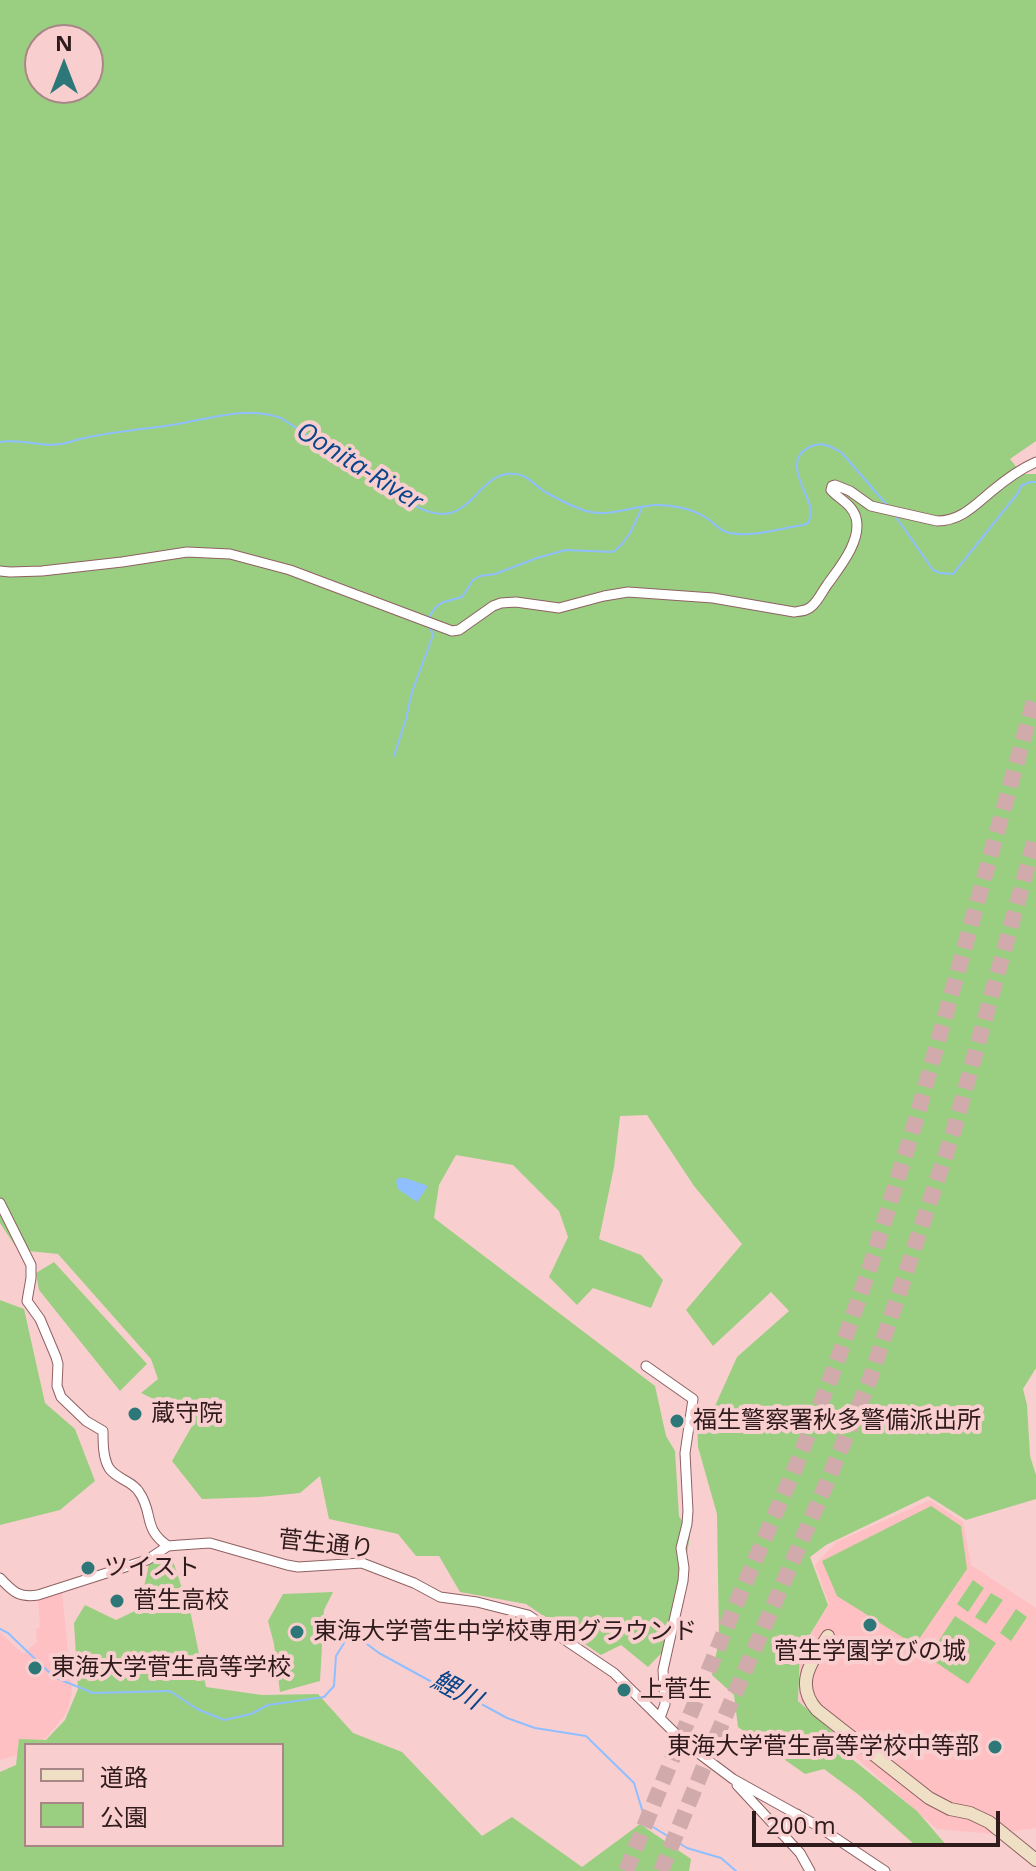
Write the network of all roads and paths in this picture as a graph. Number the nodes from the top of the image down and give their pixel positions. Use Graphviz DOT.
graph roads {
  1 [pos="1036,462"];
  2 [pos="0,571"];
  3 [pos="0,1203"];
  4 [pos="646,1366"];
  5 [pos="168,1546"];
  6 [pos="0,1578"];
  7 [pos="828,1636"];
  8 [pos="660,1718"];
  9 [pos="733,1779"];
  10 [pos="797,1814"];
  11 [pos="782,1834"];
  12 [pos="1036,1860"];
  13 [pos="810,1871"];
  14 [pos="885,1871"];
  1 -- 2 [label="street"];
  3 -- 5 [label="street"];
  4 -- 8 [label="street"];
  5 -- 6 [label="street, 菅生通り"];
  5 -- 8 [label="street, 菅生通り"];
  7 -- 12 [label="street"];
  8 -- 9 [label="street, 菅生通り"];
  9 -- 10 [label="street, 菅生通り"];
  9 -- 11 [label="street"];
  10 -- 11 [label="street"];
  10 -- 14 [label="street, 菅生通り"];
  11 -- 13 [label="street"];
}
